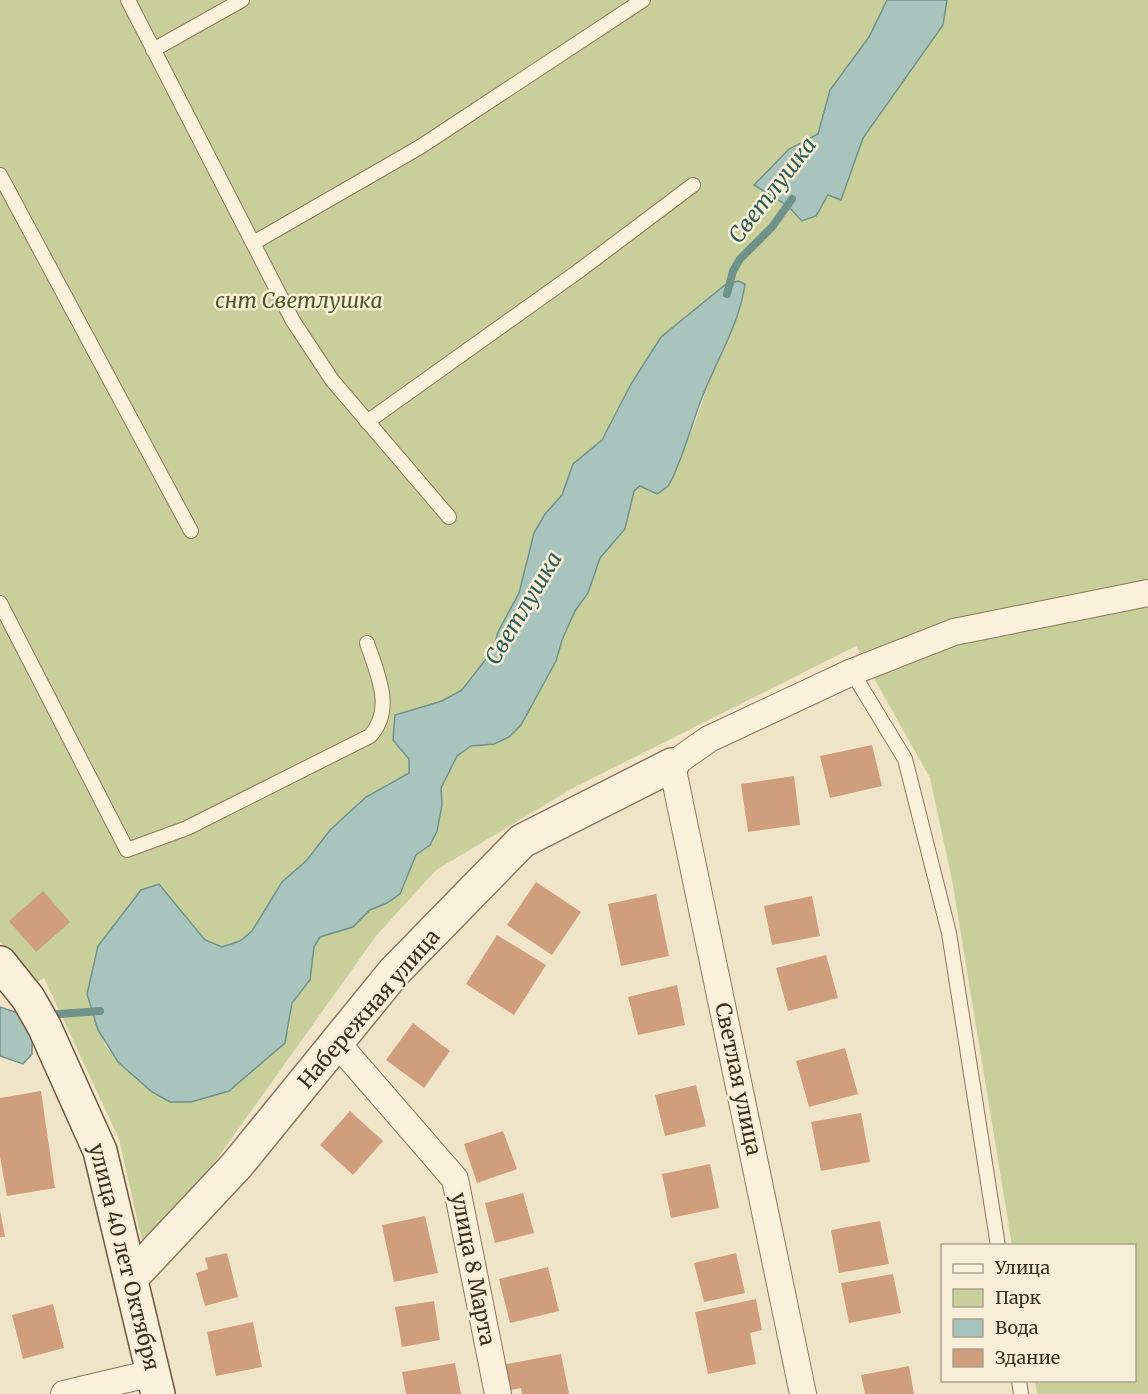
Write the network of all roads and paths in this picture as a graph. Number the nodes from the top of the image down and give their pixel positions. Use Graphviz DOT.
graph roads {
  1 [pos="128,0"];
  2 [pos="242,0"];
  3 [pos="643,0"];
  4 [pos="153,50"];
  5 [pos="0,175"];
  6 [pos="693,185"];
  7 [pos="255,242"];
  8 [pos="367,422"];
  9 [pos="449,517"];
  10 [pos="191,531"];
  11 [pos="1148,593"];
  12 [pos="0,603"];
  13 [pos="367,642"];
  14 [pos="852,672"];
  15 [pos="672,765"];
  16 [pos="0,963"];
  17 [pos="337,1043"];
  18 [pos="998,1244"];
  19 [pos="131,1278"];
  20 [pos="155,1384"];
  21 [pos="64,1394"];
  22 [pos="498,1394"];
  23 [pos="803,1394"];
  1 -- 4 [label="lane"];
  2 -- 4 [label="lane"];
  3 -- 7 [label="lane"];
  4 -- 7 [label="lane"];
  5 -- 10 [label="lane"];
  6 -- 8 [label="lane"];
  7 -- 8 [label="lane"];
  8 -- 9 [label="lane"];
  11 -- 14 [label="street"];
  12 -- 13 [label="lane"];
  14 -- 15 [label="street"];
  14 -- 18 [label="lane"];
  15 -- 17 [label="street, Набережная улица"];
  15 -- 23 [label="street, Светлая улица"];
  16 -- 19 [label="street, улица 40 лет Октября"];
  17 -- 19 [label="street, Набережная улица"];
  17 -- 22 [label="street, улица 8 Марта"];
  19 -- 20 [label="street, улица 40 лет Октября"];
  20 -- 21 [label="street"];
}
